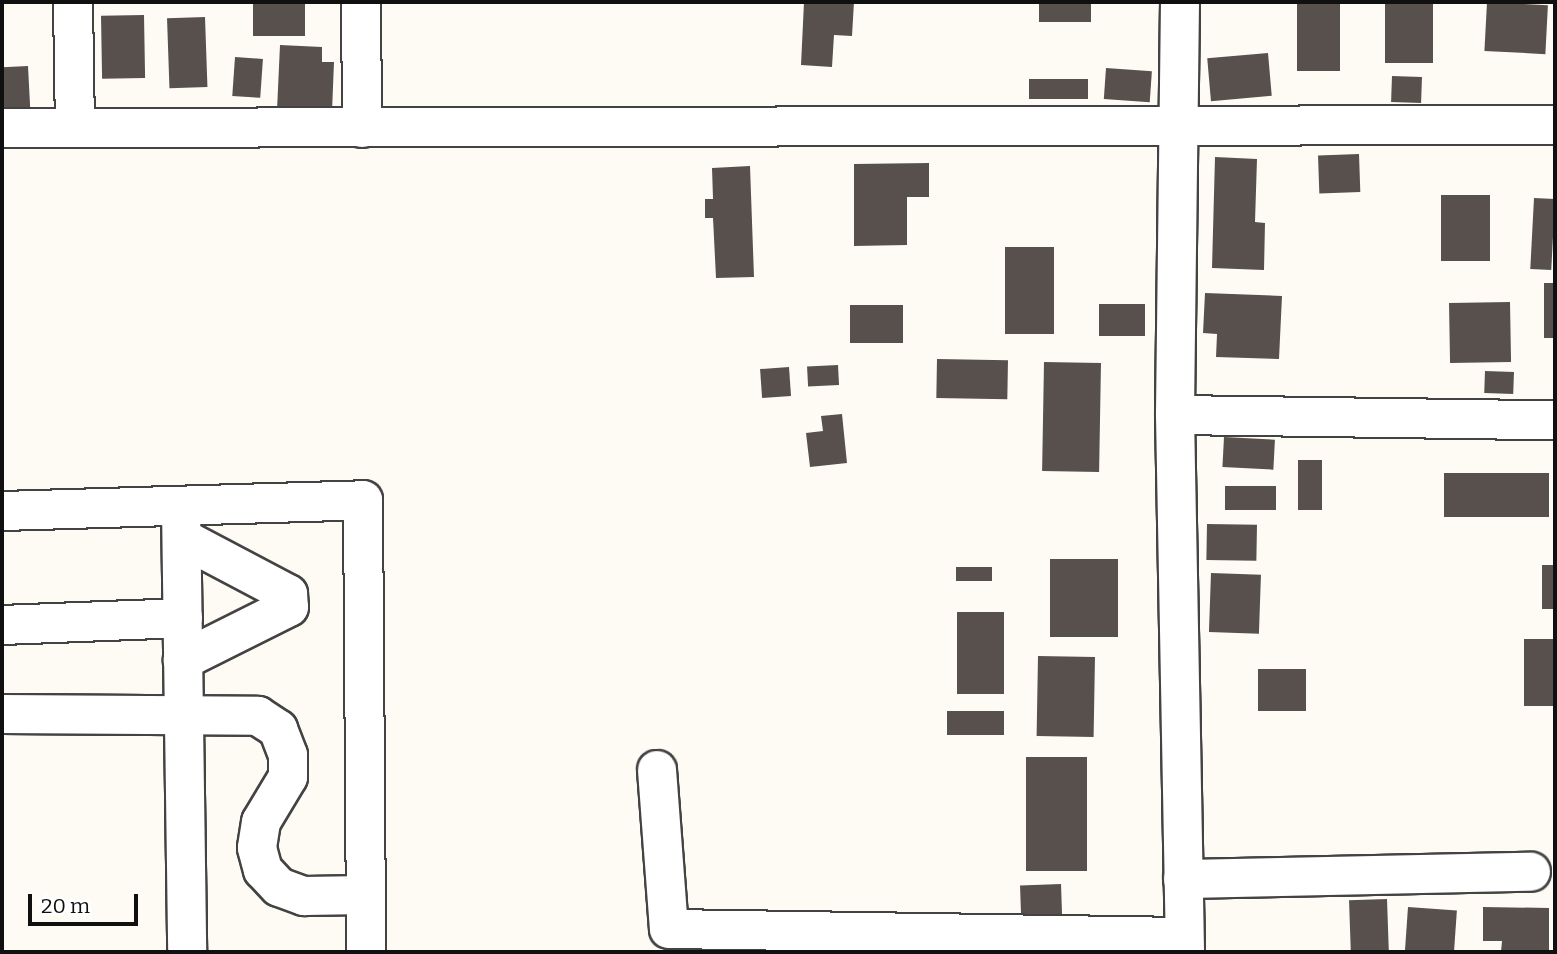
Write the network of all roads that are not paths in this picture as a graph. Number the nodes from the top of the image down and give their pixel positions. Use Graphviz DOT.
graph roads {
  1 [pos="73,2"];
  2 [pos="361,2"];
  3 [pos="1180,2"];
  4 [pos="1182,122"];
  5 [pos="1555,125"];
  6 [pos="75,127"];
  7 [pos="2,128"];
  8 [pos="362,128"];
  9 [pos="1175,415"];
  10 [pos="1555,420"];
  11 [pos="2,511"];
  12 [pos="181,522"];
  13 [pos="183,618"];
  14 [pos="2,625"];
  15 [pos="183,660"];
  16 [pos="184,711"];
  17 [pos="2,714"];
  18 [pos="657,771"];
  19 [pos="1531,873"];
  20 [pos="1182,879"];
  21 [pos="366,895"];
  22 [pos="1184,944"];
  23 [pos="187,952"];
  24 [pos="366,952"];
  1 -- 6 [label="street"];
  2 -- 8 [label="street"];
  3 -- 4 [label="street"];
  4 -- 5 [label="street"];
  4 -- 8 [label="street"];
  4 -- 9 [label="street"];
  6 -- 7 [label="street"];
  6 -- 8 [label="street"];
  9 -- 10 [label="street"];
  9 -- 20 [label="street"];
  11 -- 12 [label="street"];
  12 -- 13 [label="street"];
  12 -- 15 [label="street"];
  12 -- 21 [label="street"];
  13 -- 14 [label="street"];
  13 -- 15 [label="street"];
  15 -- 16 [label="street"];
  16 -- 17 [label="street"];
  16 -- 21 [label="street"];
  16 -- 23 [label="street"];
  18 -- 22 [label="street"];
  19 -- 20 [label="street"];
  20 -- 22 [label="street"];
  21 -- 24 [label="street"];
}
